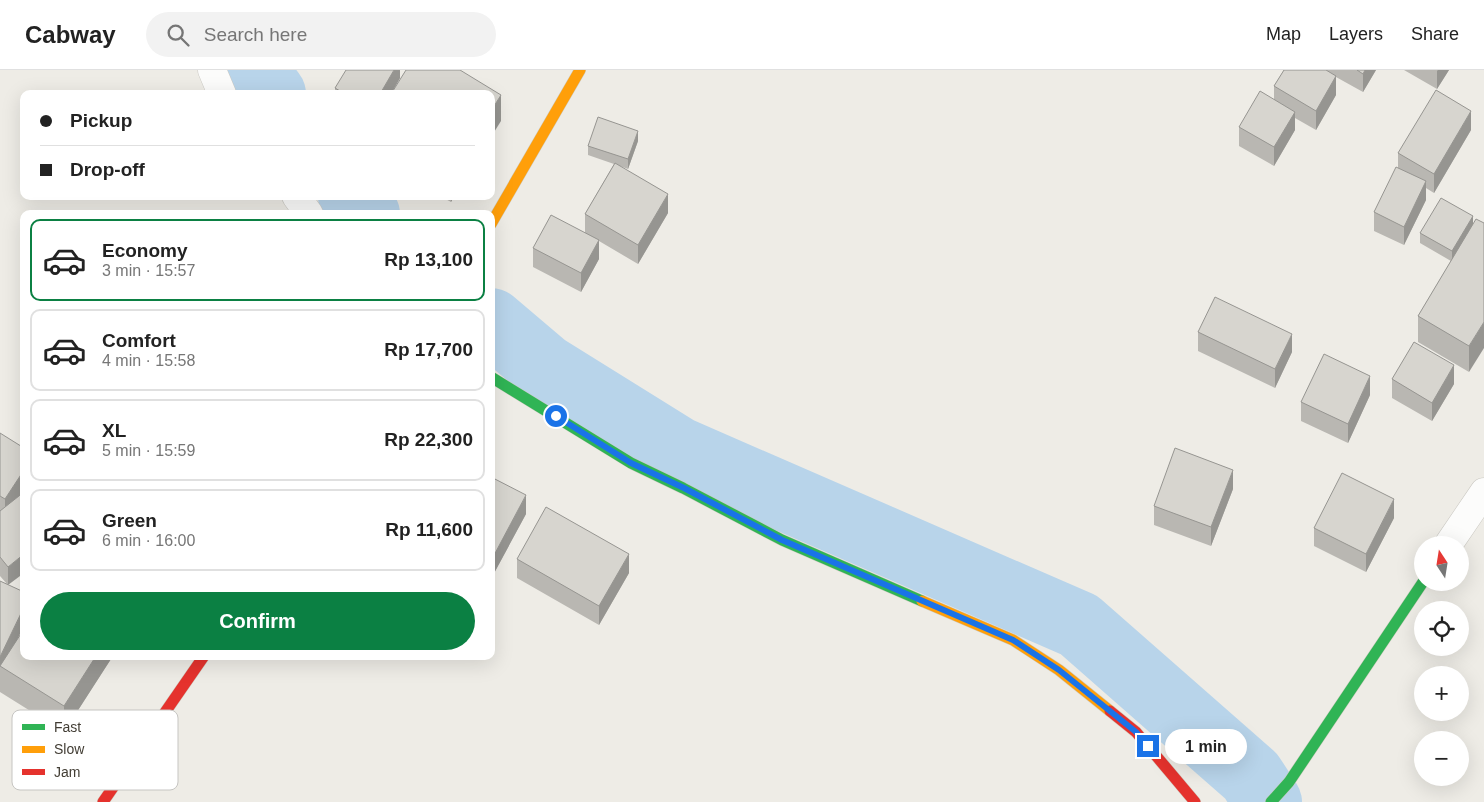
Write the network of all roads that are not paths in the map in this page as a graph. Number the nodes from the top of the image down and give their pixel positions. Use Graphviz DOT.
graph roads {
  1 [pos="212,70"];
  2 [pos="580,70"];
  3 [pos="220,90"];
  4 [pos="495,217"];
  5 [pos="495,379"];
  6 [pos="1484,492"];
  7 [pos="1454,536"];
  8 [pos="1417,591"];
  9 [pos="201,660"];
  10 [pos="167,710"];
  11 [pos="111,790"];
  12 [pos="103,802"];
  13 [pos="1195,802"];
  14 [pos="1271,802"];
  1 -- 3 [label="street"];
  2 -- 4 [label="main road"];
  5 -- 13 [label="main road"];
  6 -- 7 [label="street"];
  8 -- 14 [label="main road"];
  9 -- 10 [label="main road"];
  11 -- 12 [label="main road"];
}
